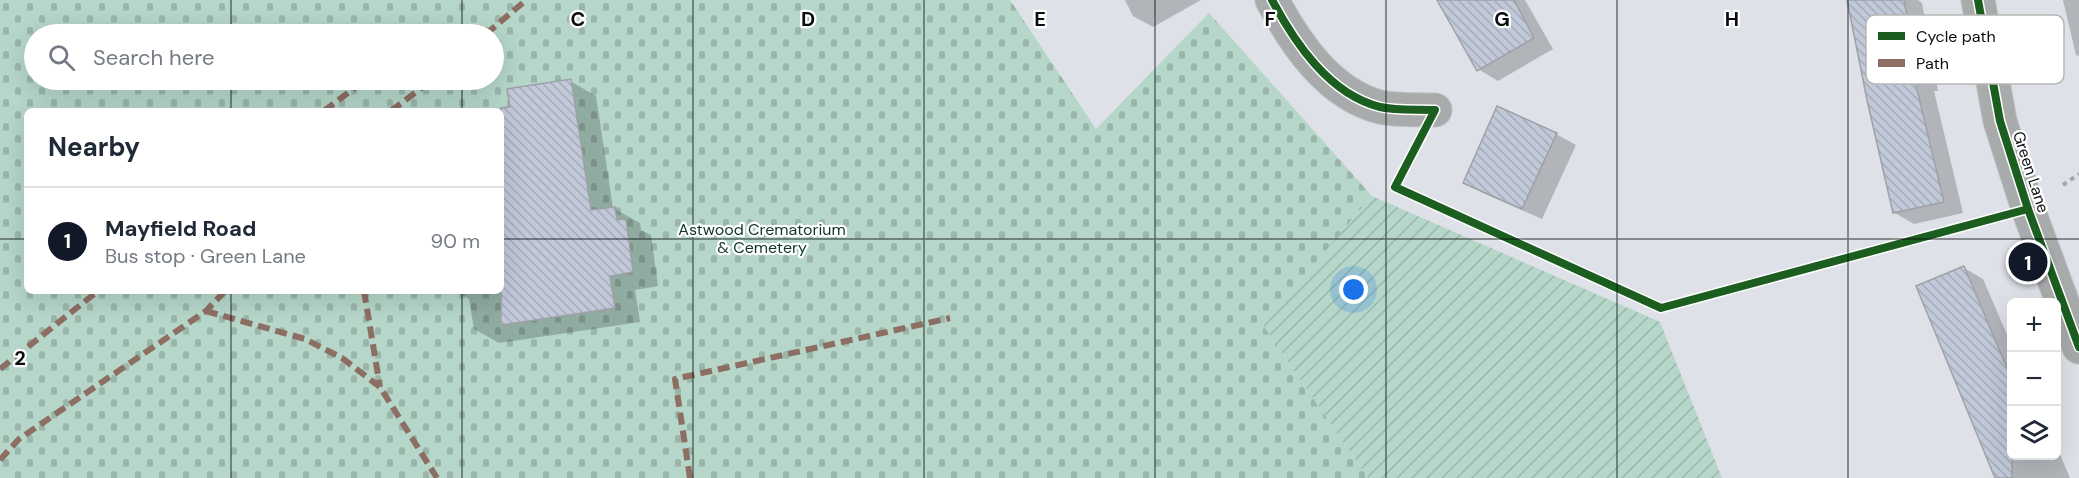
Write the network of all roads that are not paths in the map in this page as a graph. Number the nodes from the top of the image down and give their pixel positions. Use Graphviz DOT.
graph roads {
  1 [pos="1272,0"];
  2 [pos="1978,0"];
  3 [pos="1981,15"];
  4 [pos="1994,84"];
  5 [pos="1436,110"];
  6 [pos="2079,347"];
  1 -- 5 [label="street"];
  2 -- 3 [label="street, Green Lane"];
  4 -- 6 [label="street, Green Lane"];
}
